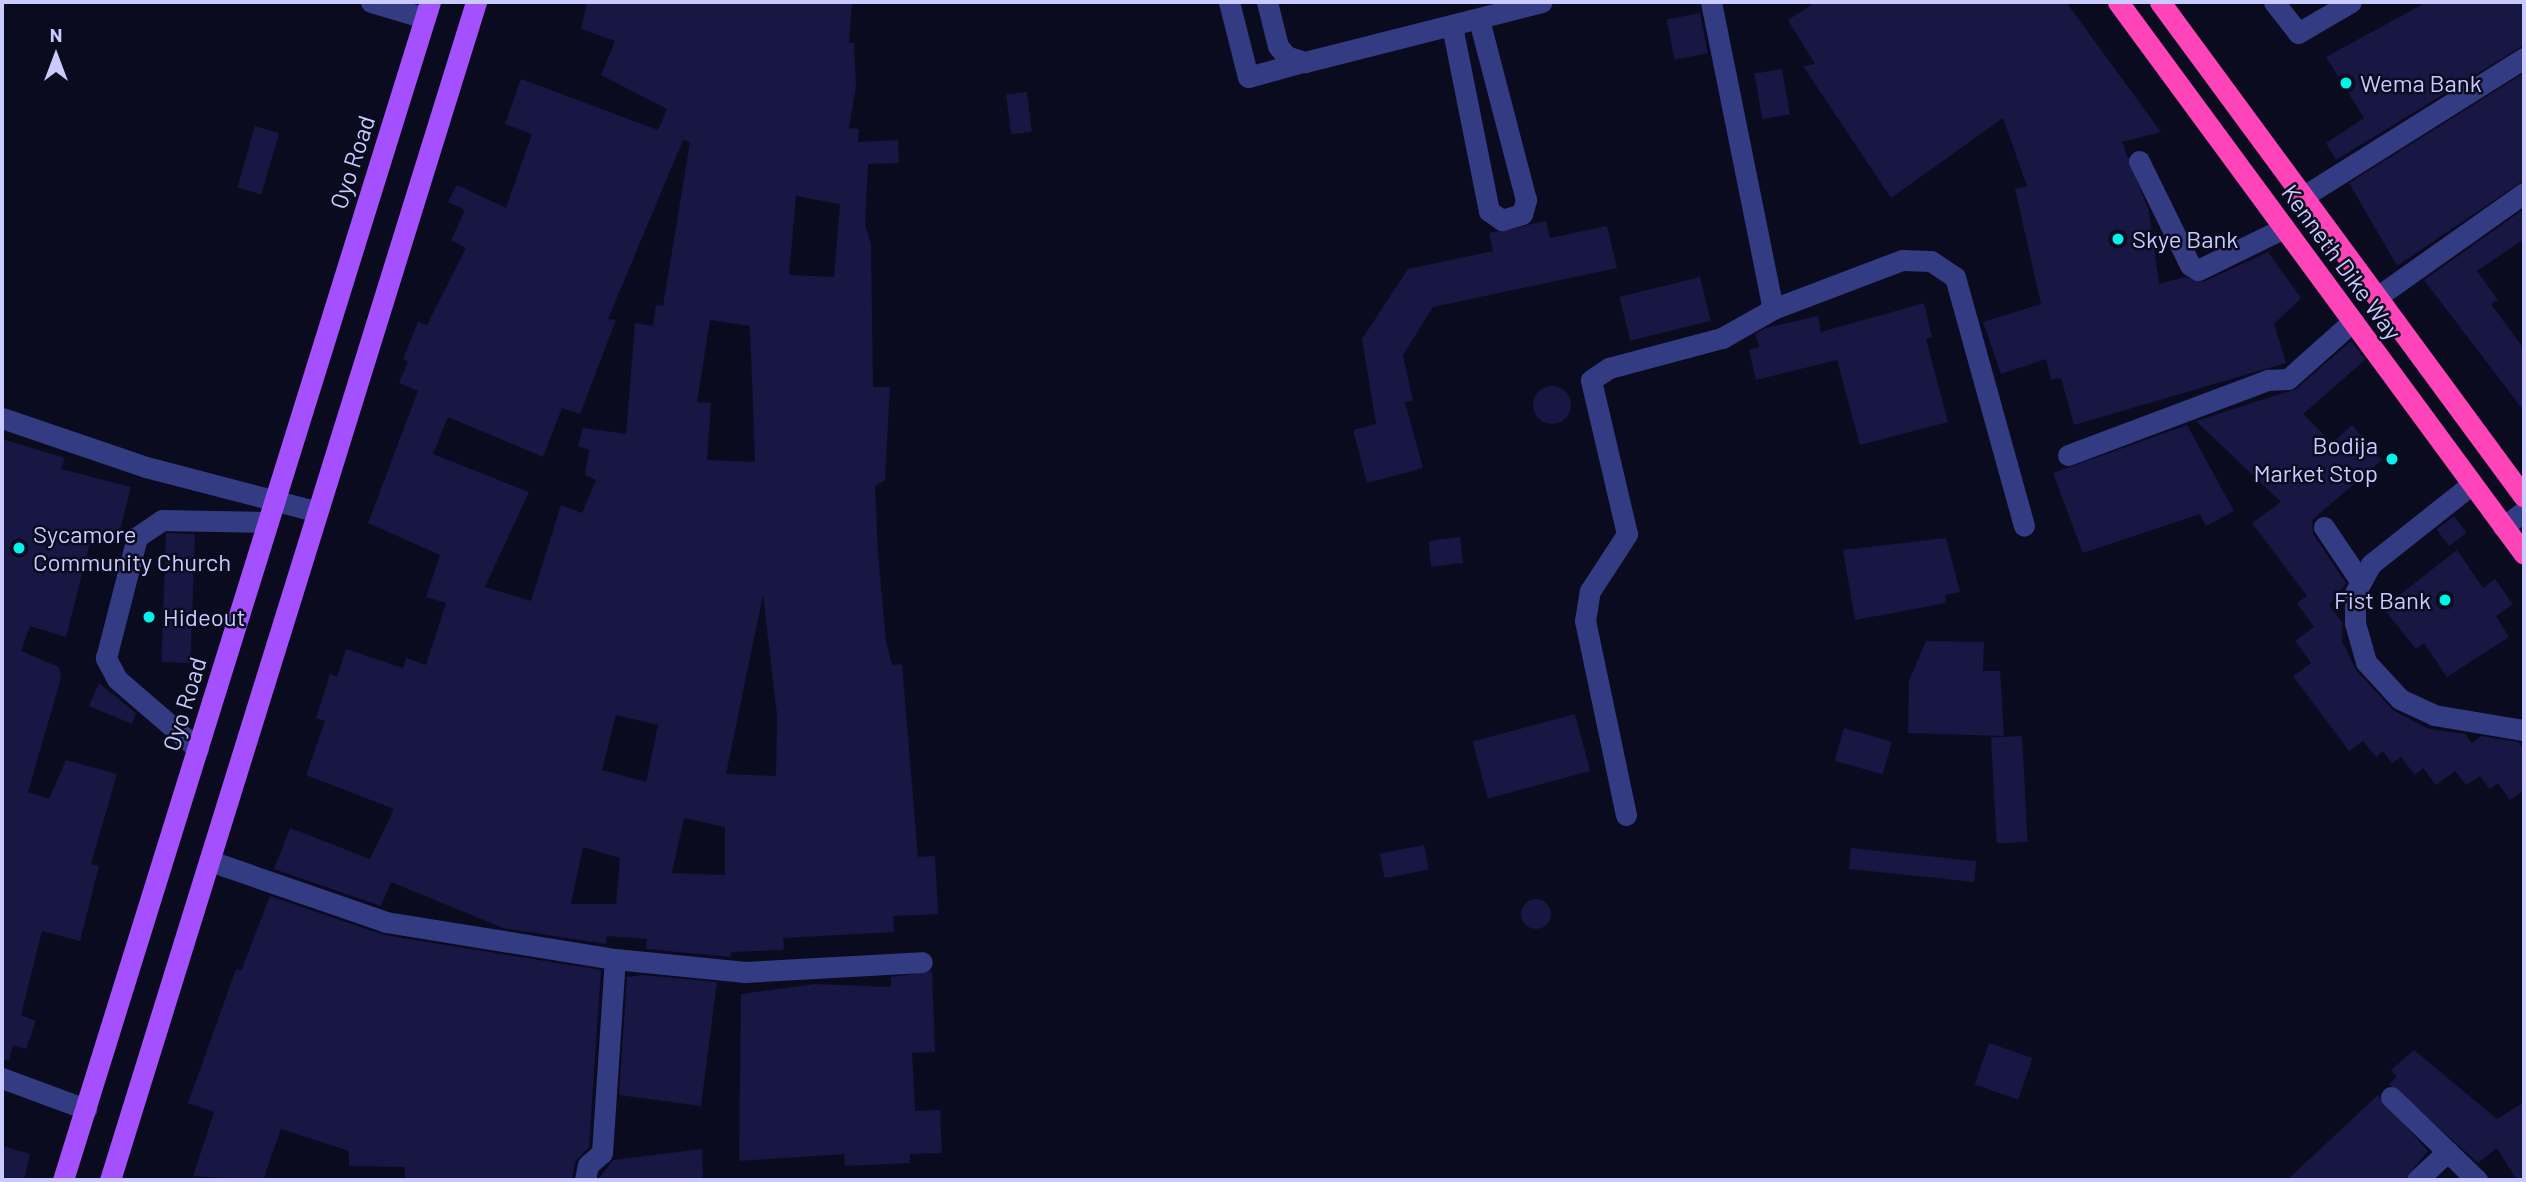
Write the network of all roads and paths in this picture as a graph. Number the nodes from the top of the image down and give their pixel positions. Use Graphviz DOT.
graph roads {
  1 [pos="372,2"];
  2 [pos="476,2"];
  3 [pos="1230,2"];
  4 [pos="1268,2"];
  5 [pos="1542,2"];
  6 [pos="1712,2"];
  7 [pos="2118,2"];
  8 [pos="2160,2"];
  9 [pos="2274,2"];
  10 [pos="2351,2"];
  11 [pos="427,10"];
  12 [pos="1479,19"];
  13 [pos="1452,26"];
  14 [pos="2524,58"];
  15 [pos="1304,62"];
  16 [pos="2139,161"];
  17 [pos="2524,193"];
  18 [pos="2304,196"];
  19 [pos="2284,228"];
  20 [pos="2377,297"];
  21 [pos="1773,309"];
  22 [pos="2353,321"];
  23 [pos="2,418"];
  24 [pos="2068,455"];
  25 [pos="2472,484"];
  26 [pos="2524,497"];
  27 [pos="272,499"];
  28 [pos="315,511"];
  29 [pos="2524,511"];
  30 [pos="267,522"];
  31 [pos="2024,526"];
  32 [pos="2324,527"];
  33 [pos="2503,527"];
  34 [pos="2524,554"];
  35 [pos="2361,582"];
  36 [pos="2524,730"];
  37 [pos="198,749"];
  38 [pos="1626,815"];
  39 [pos="213,862"];
  40 [pos="615,959"];
  41 [pos="922,962"];
  42 [pos="2,1078"];
  43 [pos="2391,1097"];
  44 [pos="86,1109"];
  45 [pos="2448,1151"];
  46 [pos="63,1180"];
  47 [pos="110,1180"];
  48 [pos="585,1180"];
  49 [pos="2417,1180"];
  50 [pos="2477,1180"];
  1 -- 11 [label="street"];
  2 -- 28 [label="main road"];
  3 -- 15 [label="street"];
  4 -- 15 [label="street"];
  5 -- 12 [label="street"];
  6 -- 21 [label="street"];
  7 -- 19 [label="highway, Kenneth Dike Way"];
  8 -- 18 [label="highway, Kenneth Dike Way"];
  9 -- 10 [label="street"];
  11 -- 27 [label="main road, Oyo Road"];
  12 -- 13 [label="street"];
  12 -- 13 [label="street"];
  13 -- 15 [label="street"];
  14 -- 18 [label="street"];
  16 -- 19 [label="street"];
  17 -- 20 [label="street"];
  18 -- 20 [label="highway, Kenneth Dike Way"];
  19 -- 22 [label="highway, Kenneth Dike Way"];
  20 -- 26 [label="highway, Kenneth Dike Way"];
  21 -- 31 [label="street"];
  21 -- 38 [label="street"];
  22 -- 24 [label="street"];
  22 -- 25 [label="highway, Kenneth Dike Way"];
  23 -- 27 [label="street"];
  25 -- 33 [label="highway, Kenneth Dike Way"];
  25 -- 35 [label="street"];
  27 -- 28 [label="street"];
  27 -- 30 [label="main road, Oyo Road"];
  28 -- 39 [label="main road"];
  29 -- 33 [label="street"];
  30 -- 37 [label="main road, Oyo Road"];
  30 -- 37 [label="street"];
  32 -- 35 [label="street"];
  33 -- 34 [label="highway, Kenneth Dike Way"];
  35 -- 36 [label="street"];
  37 -- 44 [label="main road, Oyo Road"];
  39 -- 40 [label="street"];
  39 -- 47 [label="main road"];
  40 -- 41 [label="street"];
  40 -- 48 [label="street"];
  42 -- 44 [label="street"];
  43 -- 45 [label="street"];
  44 -- 46 [label="main road, Oyo Road"];
  45 -- 49 [label="street"];
  45 -- 50 [label="street"];
}
